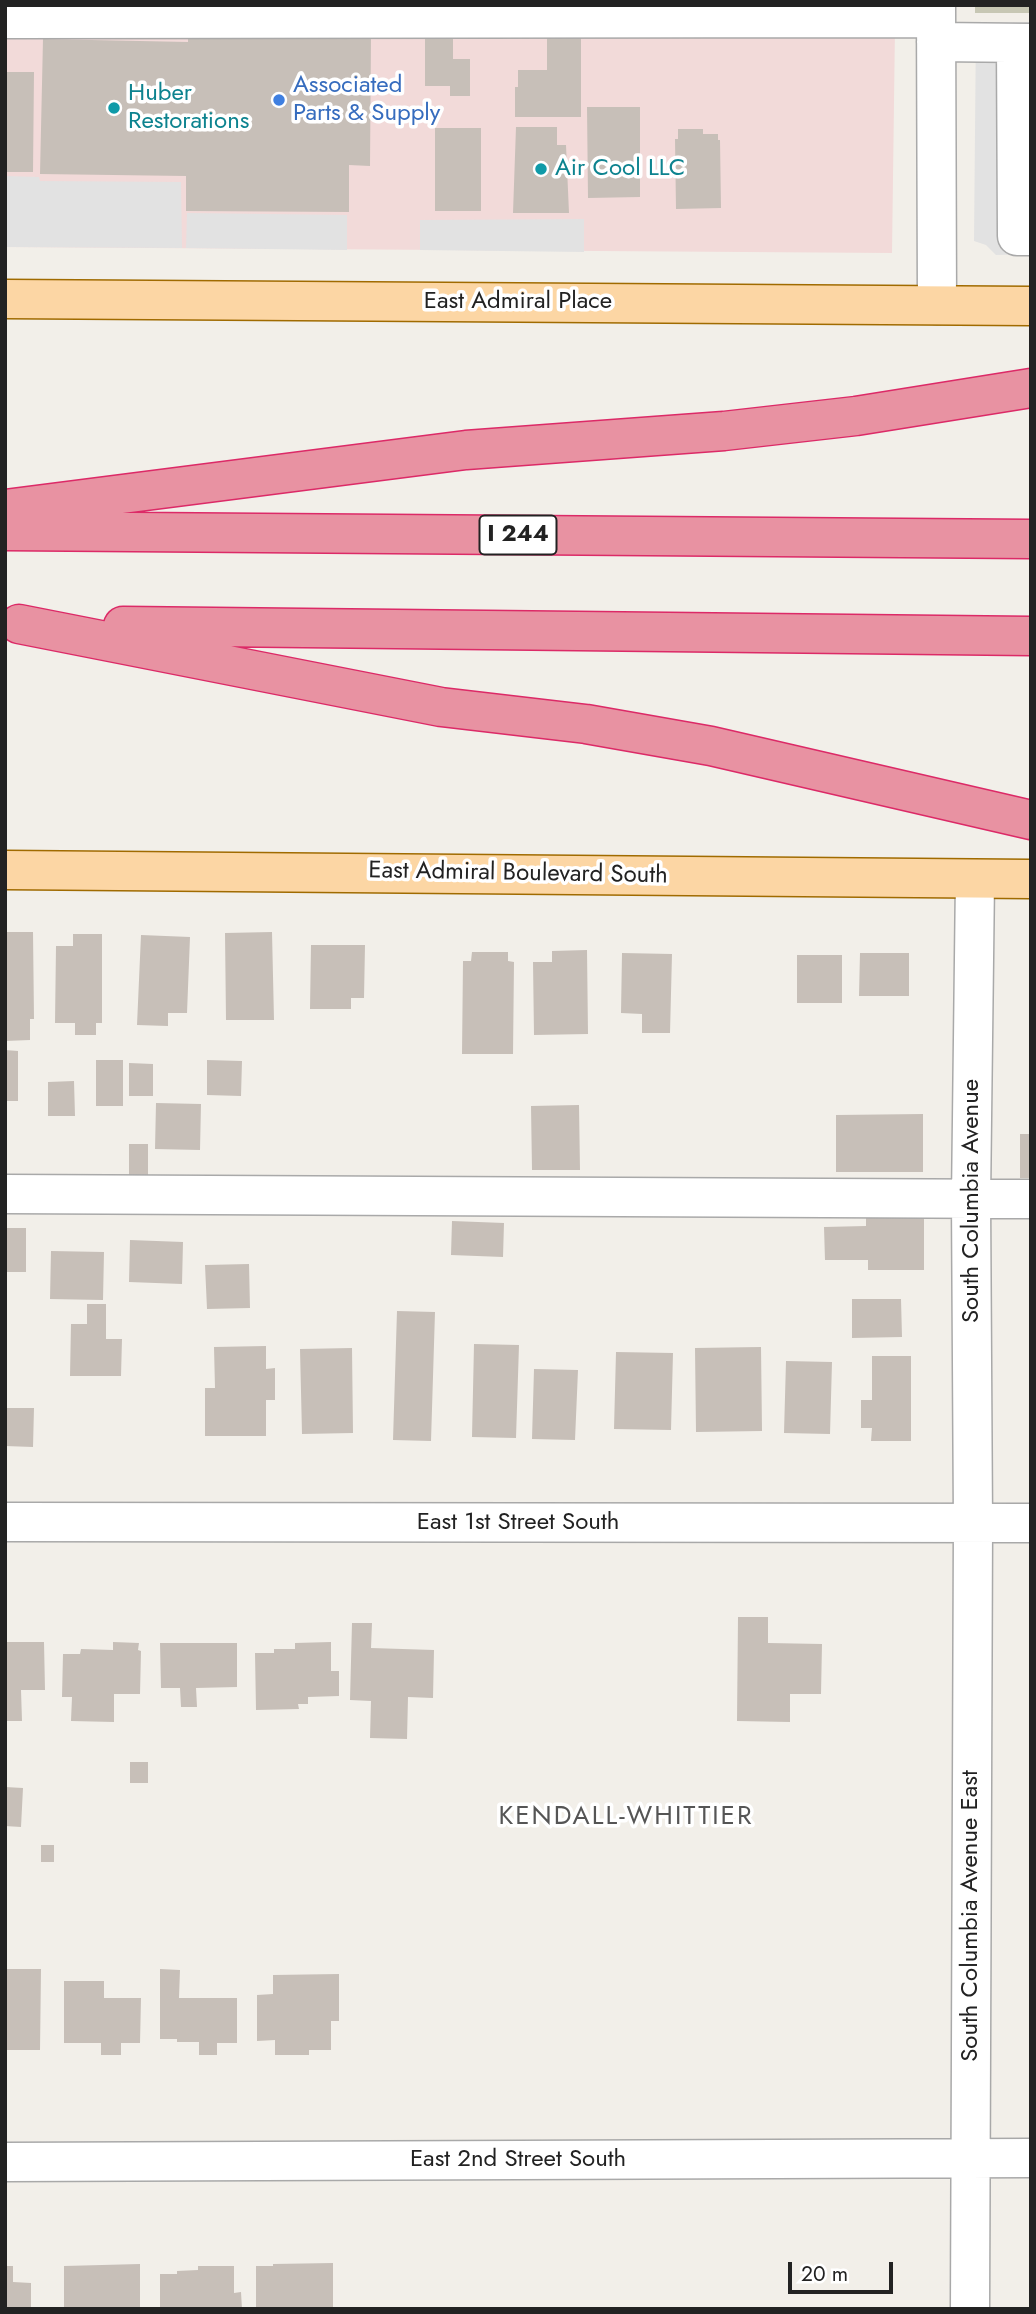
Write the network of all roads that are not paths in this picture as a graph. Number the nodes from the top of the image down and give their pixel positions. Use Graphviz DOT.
graph roads {
  1 [pos="5,19"];
  2 [pos="936,22"];
  3 [pos="1023,43"];
  4 [pos="1031,236"];
  5 [pos="5,299"];
  6 [pos="937,305"];
  7 [pos="1031,306"];
  8 [pos="1031,388"];
  9 [pos="5,509"];
  10 [pos="5,531"];
  11 [pos="1031,538"];
  12 [pos="12,624"];
  13 [pos="1031,636"];
  14 [pos="1031,820"];
  15 [pos="5,870"];
  16 [pos="975,879"];
  17 [pos="1031,879"];
  18 [pos="5,1194"];
  19 [pos="971,1199"];
  20 [pos="1031,1199"];
  21 [pos="5,1522"];
  22 [pos="1031,1523"];
  23 [pos="973,1524"];
  24 [pos="971,2158"];
  25 [pos="1031,2158"];
  26 [pos="5,2162"];
  27 [pos="971,2309"];
  1 -- 2 [label="street"];
  2 -- 3 [label="street"];
  2 -- 6 [label="street"];
  3 -- 4 [label="street"];
  5 -- 6 [label="main road, East Admiral Place"];
  6 -- 7 [label="main road, East Admiral Place"];
  8 -- 9 [label="highway"];
  10 -- 11 [label="highway, I 244"];
  12 -- 13 [label="highway"];
  12 -- 14 [label="highway"];
  15 -- 16 [label="main road, East Admiral Boulevard South"];
  16 -- 17 [label="main road, East Admiral Boulevard South"];
  16 -- 19 [label="street, South Columbia Avenue"];
  18 -- 19 [label="street"];
  19 -- 20 [label="street"];
  19 -- 23 [label="street, South Columbia Avenue"];
  21 -- 23 [label="street, East 1st Street South"];
  22 -- 23 [label="street, East 1st Street South"];
  23 -- 24 [label="street, South Columbia Avenue East"];
  24 -- 25 [label="street, East 2nd Street South"];
  24 -- 26 [label="street, East 2nd Street South"];
  24 -- 27 [label="street, South Columbia Avenue East"];
}
